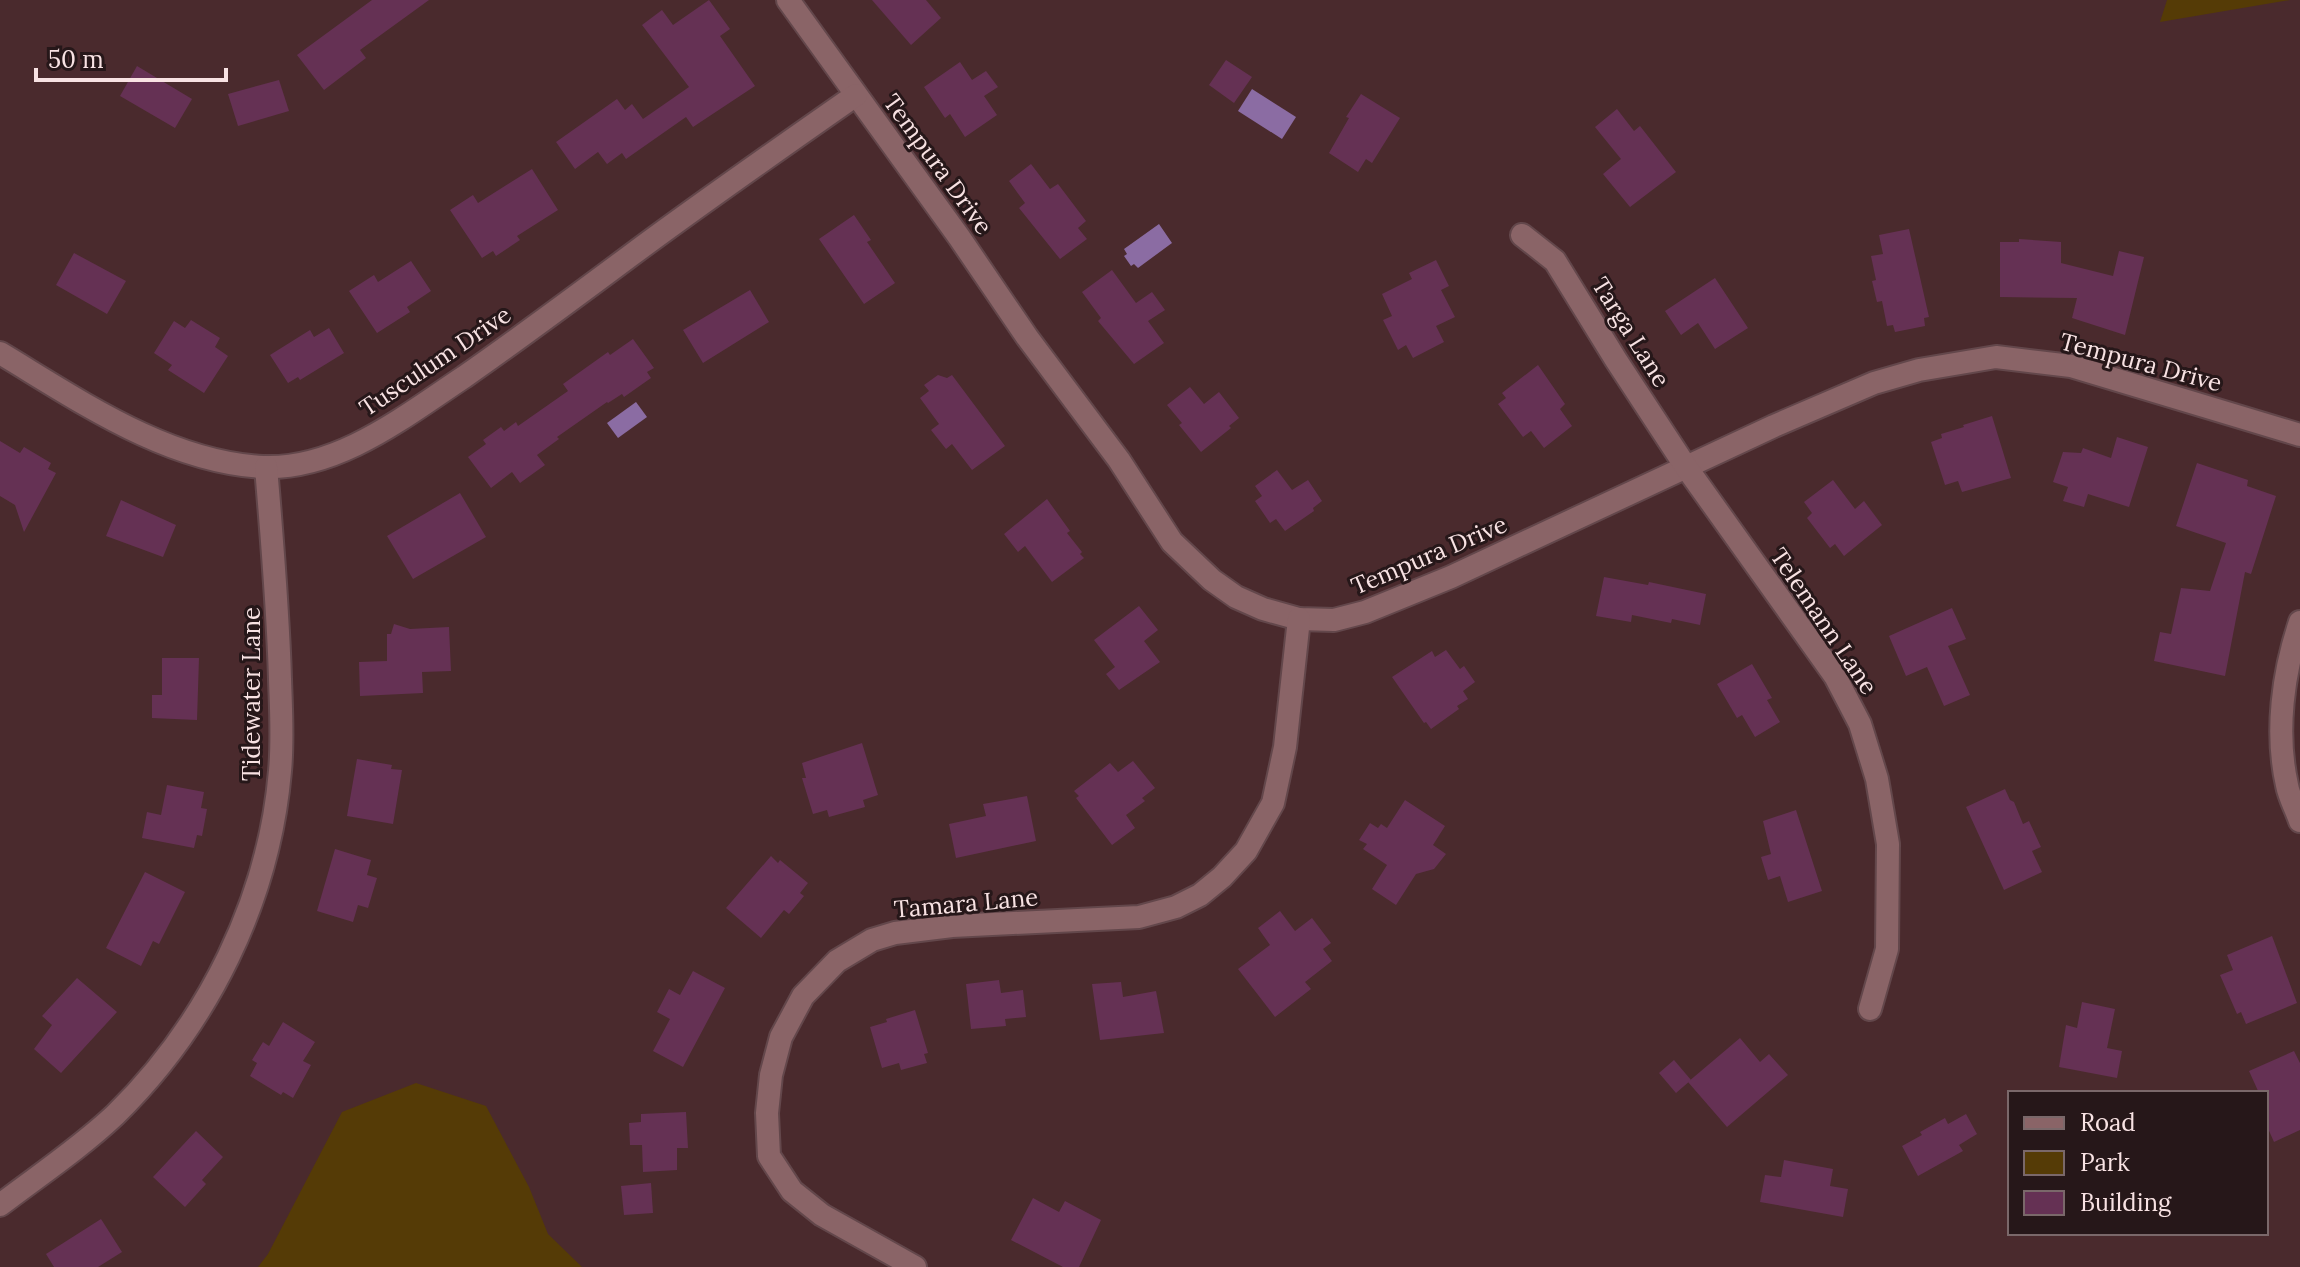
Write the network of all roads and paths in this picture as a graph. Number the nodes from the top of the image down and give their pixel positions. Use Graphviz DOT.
graph roads {
  1 [pos="788,0"];
  2 [pos="856,95"];
  3 [pos="1522,235"];
  4 [pos="0,353"];
  5 [pos="2300,435"];
  6 [pos="266,467"];
  7 [pos="1686,467"];
  8 [pos="1299,619"];
  9 [pos="2300,622"];
  10 [pos="2300,821"];
  11 [pos="1870,1009"];
  12 [pos="0,1205"];
  13 [pos="915,1267"];
  1 -- 2 [label="street, Tempura Drive"];
  2 -- 6 [label="street, Tusculum Drive"];
  2 -- 8 [label="street, Tempura Drive"];
  3 -- 7 [label="street, Targa Lane"];
  4 -- 6 [label="street, Tusculum Drive"];
  5 -- 7 [label="street, Tempura Drive"];
  6 -- 12 [label="street, Tidewater Lane"];
  7 -- 8 [label="street, Tempura Drive"];
  7 -- 11 [label="street, Telemann Lane"];
  8 -- 13 [label="street, Tamara Lane"];
  9 -- 10 [label="street"];
}
